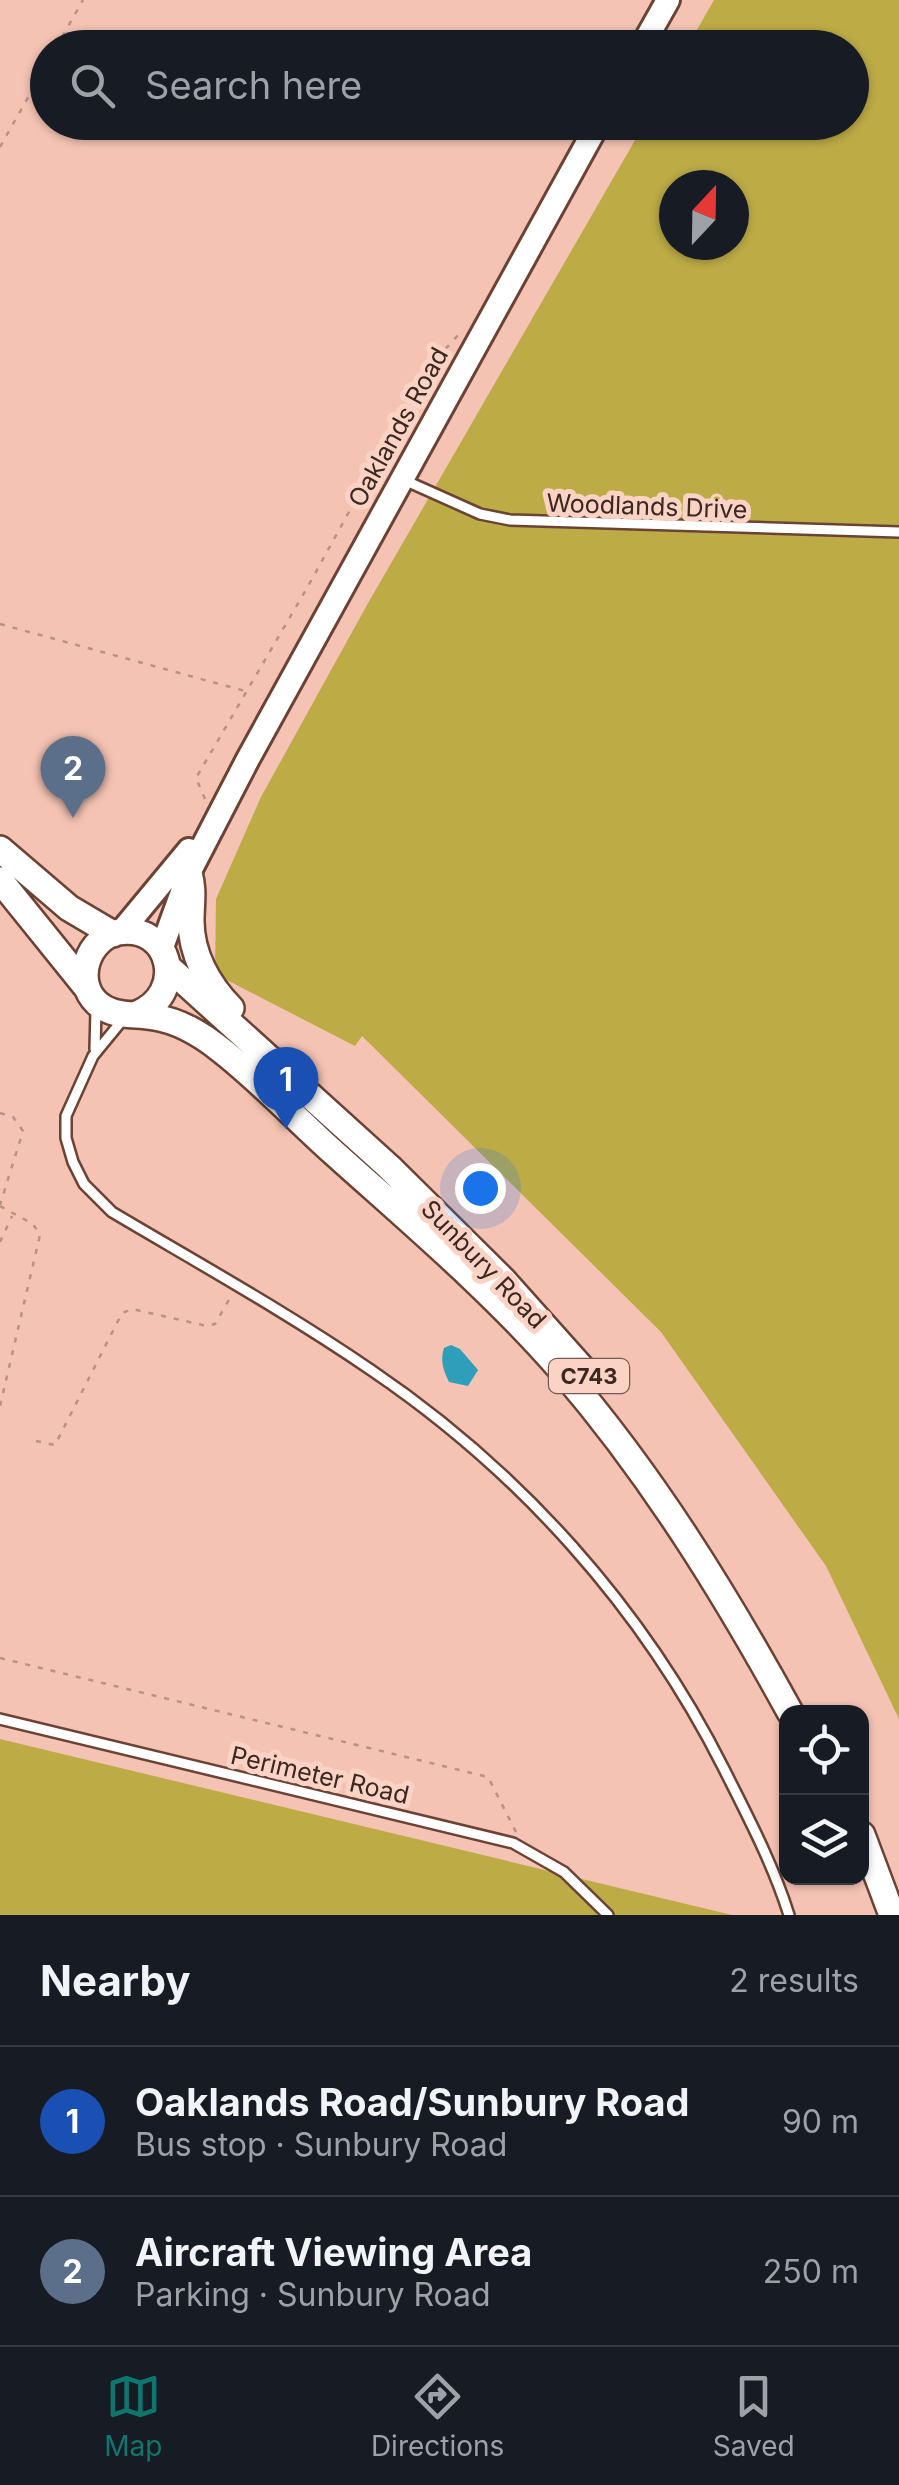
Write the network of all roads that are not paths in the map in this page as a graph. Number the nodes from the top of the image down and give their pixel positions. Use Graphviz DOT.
graph roads {
  1 [pos="668,0"];
  2 [pos="651,30"];
  3 [pos="589,140"];
  4 [pos="401,478"];
  5 [pos="899,532"];
  6 [pos="248,760"];
  7 [pos="0,849"];
  8 [pos="183,870"];
  9 [pos="0,880"];
  10 [pos="117,933"];
  11 [pos="165,959"];
  12 [pos="91,995"];
  13 [pos="132,1015"];
  14 [pos="93,1056"];
  15 [pos="389,1168"];
  16 [pos="786,1705"];
  17 [pos="800,1705"];
  18 [pos="0,1719"];
  19 [pos="869,1854"];
  20 [pos="867,1885"];
  21 [pos="608,1915"];
  22 [pos="789,1915"];
  23 [pos="878,1915"];
  24 [pos="892,1915"];
  1 -- 2 [label="main road"];
  3 -- 4 [label="main road, Oaklands Road"];
  4 -- 5 [label="lane, Woodlands Drive"];
  4 -- 6 [label="main road, Oaklands Road"];
  6 -- 8 [label="main road, Oaklands Road"];
  6 -- 8 [label="main road, Oaklands Road"];
  7 -- 10 [label="main road, C743"];
  8 -- 10 [label="main road, Oaklands Road"];
  8 -- 11 [label="main road, Oaklands Road"];
  8 -- 15 [label="main road"];
  9 -- 12 [label="main road, C743"];
  10 -- 11 [label="main road, C743"];
  10 -- 12 [label="main road"];
  11 -- 13 [label="main road"];
  11 -- 15 [label="main road, Sunbury Road / C743"];
  12 -- 13 [label="main road, C743"];
  12 -- 14 [label="lane"];
  13 -- 14 [label="lane"];
  13 -- 16 [label="main road, Sunbury Road / C743"];
  14 -- 22 [label="lane"];
  15 -- 17 [label="main road, Sunbury Road / C743"];
  18 -- 21 [label="lane, Perimeter Road"];
  19 -- 24 [label="main road"];
  20 -- 23 [label="main road"];
}
